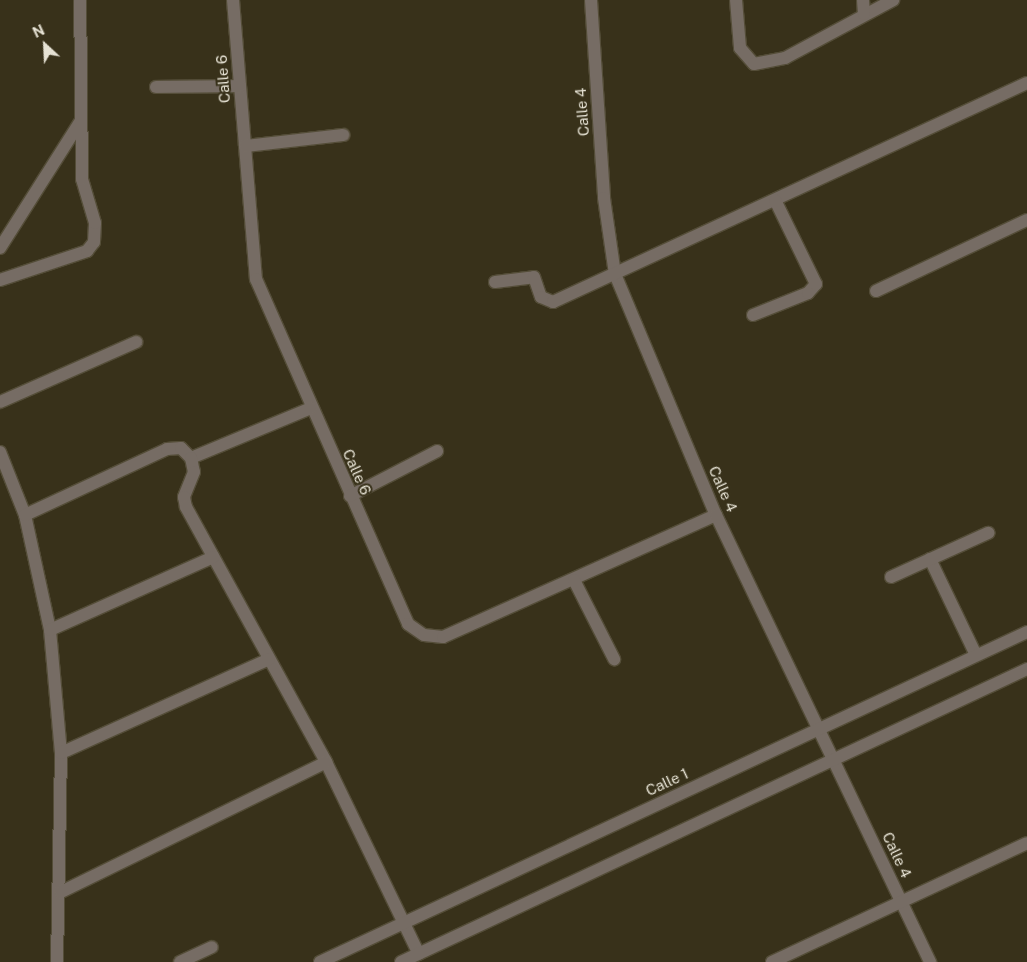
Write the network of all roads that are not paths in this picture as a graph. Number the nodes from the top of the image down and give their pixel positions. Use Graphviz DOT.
graph roads {
  1 [pos="80,0"];
  2 [pos="233,0"];
  3 [pos="591,0"];
  4 [pos="736,0"];
  5 [pos="863,0"];
  6 [pos="893,0"];
  7 [pos="864,14"];
  8 [pos="1027,83"];
  9 [pos="240,86"];
  10 [pos="156,87"];
  11 [pos="80,122"];
  12 [pos="343,135"];
  13 [pos="245,146"];
  14 [pos="775,200"];
  15 [pos="1027,220"];
  16 [pos="0,248"];
  17 [pos="615,274"];
  18 [pos="0,280"];
  19 [pos="495,282"];
  20 [pos="876,291"];
  21 [pos="753,315"];
  22 [pos="136,342"];
  23 [pos="0,402"];
  24 [pos="310,408"];
  25 [pos="437,451"];
  26 [pos="0,452"];
  27 [pos="191,458"];
  28 [pos="350,496"];
  29 [pos="25,515"];
  30 [pos="716,515"];
  31 [pos="988,533"];
  32 [pos="213,557"];
  33 [pos="930,559"];
  34 [pos="891,577"];
  35 [pos="574,580"];
  36 [pos="50,630"];
  37 [pos="1027,632"];
  38 [pos="976,655"];
  39 [pos="614,659"];
  40 [pos="268,660"];
  41 [pos="1027,670"];
  42 [pos="820,729"];
  43 [pos="61,753"];
  44 [pos="834,760"];
  45 [pos="326,762"];
  46 [pos="1027,843"];
  47 [pos="60,892"];
  48 [pos="901,902"];
  49 [pos="404,923"];
  50 [pos="212,947"];
  51 [pos="419,954"];
  52 [pos="57,962"];
  53 [pos="180,962"];
  54 [pos="320,962"];
  55 [pos="401,962"];
  56 [pos="772,962"];
  57 [pos="930,962"];
  1 -- 11 [label="street"];
  2 -- 9 [label="street, Calle 6"];
  3 -- 17 [label="street, Calle 4"];
  4 -- 7 [label="street"];
  5 -- 7 [label="street"];
  6 -- 7 [label="street"];
  8 -- 14 [label="street"];
  9 -- 10 [label="street"];
  9 -- 13 [label="street, Calle 6"];
  11 -- 16 [label="street"];
  11 -- 18 [label="street"];
  12 -- 13 [label="street"];
  13 -- 24 [label="street, Calle 6"];
  14 -- 17 [label="street"];
  14 -- 21 [label="street"];
  15 -- 20 [label="street"];
  17 -- 19 [label="street"];
  17 -- 30 [label="street, Calle 4"];
  22 -- 23 [label="street"];
  24 -- 27 [label="street"];
  24 -- 28 [label="street, Calle 6"];
  25 -- 28 [label="street"];
  26 -- 29 [label="street"];
  27 -- 29 [label="street"];
  27 -- 32 [label="street"];
  28 -- 35 [label="street, Calle 6"];
  29 -- 36 [label="street"];
  30 -- 35 [label="street, Calle 6"];
  30 -- 42 [label="street, Calle 4"];
  31 -- 33 [label="street"];
  32 -- 36 [label="street"];
  32 -- 40 [label="street"];
  33 -- 34 [label="street"];
  33 -- 38 [label="street"];
  35 -- 39 [label="street"];
  36 -- 43 [label="street"];
  37 -- 38 [label="street, Calle 1"];
  38 -- 42 [label="street, Calle 1"];
  40 -- 43 [label="street"];
  40 -- 45 [label="street"];
  41 -- 44 [label="street"];
  42 -- 44 [label="street, Calle 4"];
  42 -- 49 [label="street, Calle 1"];
  43 -- 47 [label="street"];
  44 -- 48 [label="street, Calle 4"];
  44 -- 51 [label="street"];
  45 -- 47 [label="street"];
  45 -- 49 [label="street"];
  46 -- 48 [label="street"];
  47 -- 52 [label="street"];
  48 -- 56 [label="street"];
  48 -- 57 [label="street, Calle 4"];
  49 -- 51 [label="street"];
  49 -- 54 [label="street, Calle 1"];
  50 -- 53 [label="street"];
  51 -- 55 [label="street"];
}
